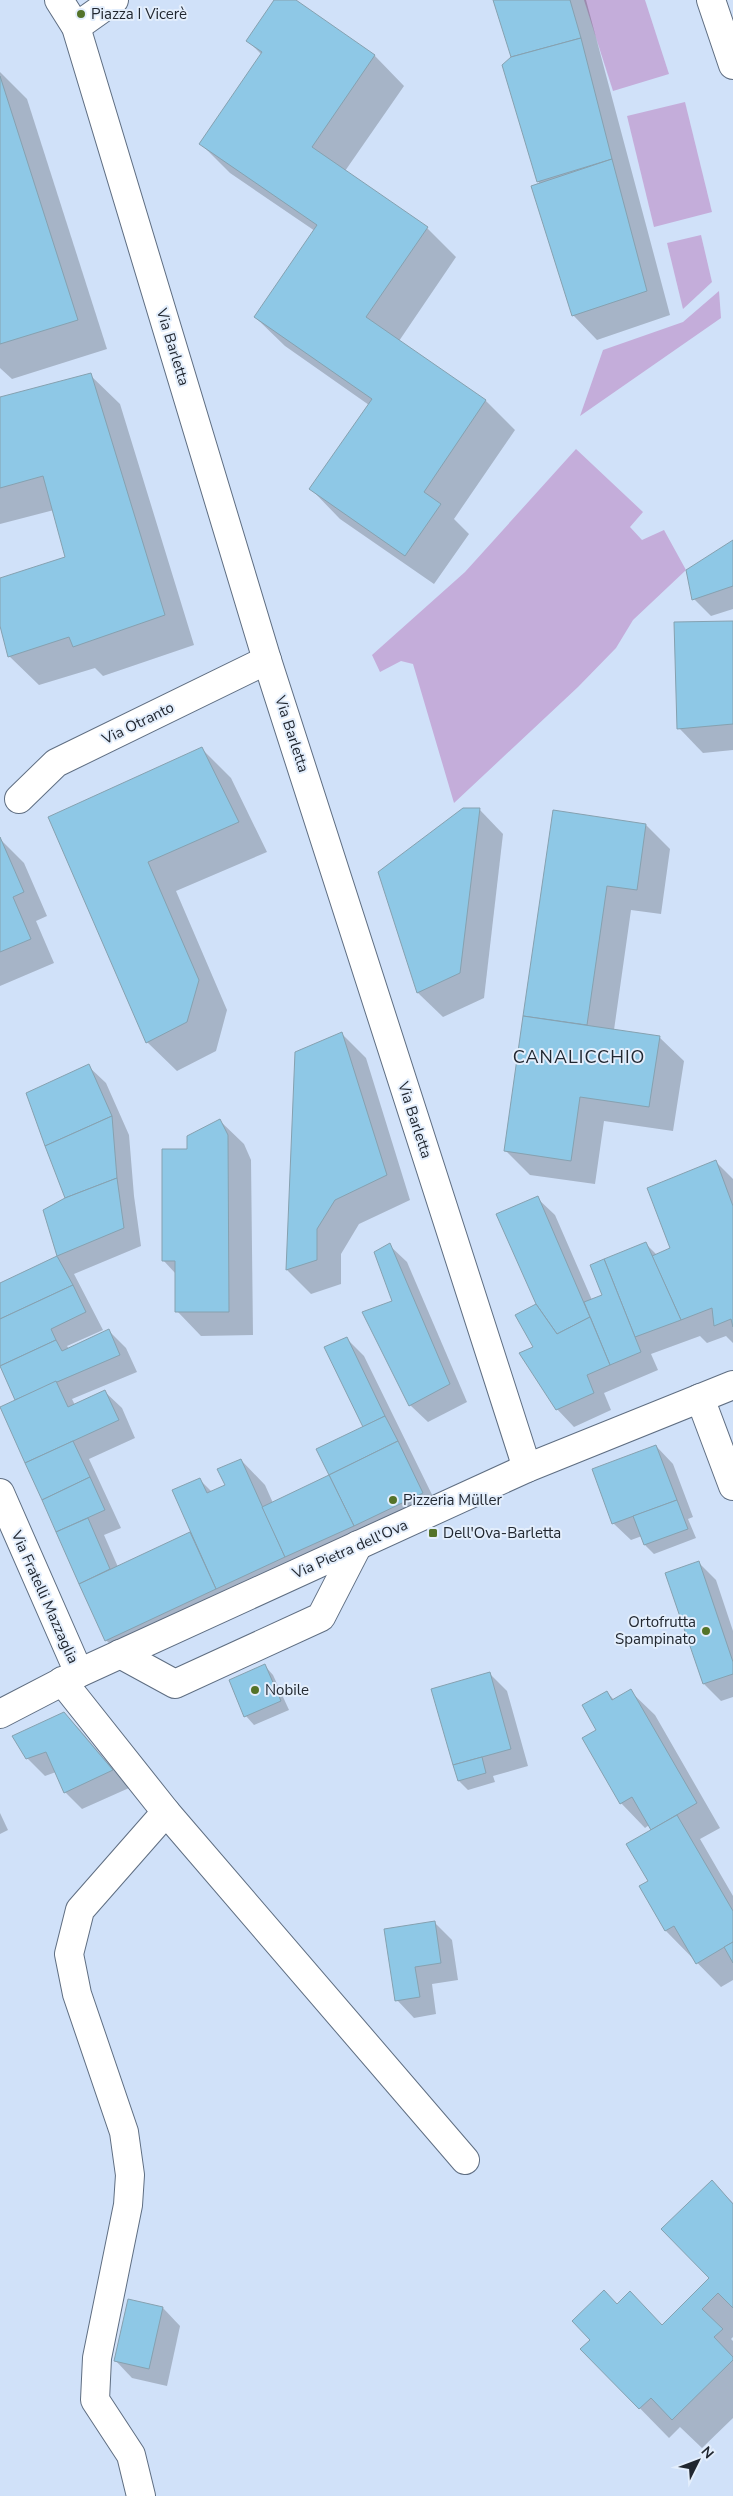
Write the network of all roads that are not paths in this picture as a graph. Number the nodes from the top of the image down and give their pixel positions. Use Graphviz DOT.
graph roads {
  1 [pos="59,0"];
  2 [pos="114,0"];
  3 [pos="711,0"];
  4 [pos="76,27"];
  5 [pos="733,65"];
  6 [pos="268,660"];
  7 [pos="19,799"];
  8 [pos="733,1385"];
  9 [pos="700,1398"];
  10 [pos="526,1468"];
  11 [pos="733,1486"];
  12 [pos="0,1493"];
  13 [pos="358,1545"];
  14 [pos="120,1654"];
  15 [pos="70,1677"];
  16 [pos="0,1714"];
  17 [pos="166,1812"];
  18 [pos="465,2160"];
  19 [pos="141,2496"];
  1 -- 4 [label="street, Via Barletta"];
  2 -- 4 [label="street"];
  3 -- 5 [label="street"];
  4 -- 6 [label="street, Via Barletta"];
  6 -- 7 [label="street, Via Otranto"];
  6 -- 10 [label="street, Via Barletta"];
  8 -- 9 [label="street, Via Pietra dell'Ova"];
  9 -- 10 [label="street, Via Pietra dell'Ova"];
  9 -- 11 [label="street"];
  10 -- 13 [label="street, Via Pietra dell'Ova"];
  12 -- 15 [label="street, Via Fratelli Mazzaglia"];
  13 -- 14 [label="street, Via Pietra dell'Ova"];
  13 -- 14 [label="street"];
  14 -- 15 [label="street, Via Pietra dell'Ova"];
  15 -- 16 [label="street, Via Pietra dell'Ova"];
  15 -- 17 [label="street, Via Fratelli Mazzaglia"];
  17 -- 18 [label="street, Via Fratelli Mazzaglia"];
  17 -- 19 [label="street"];
}
